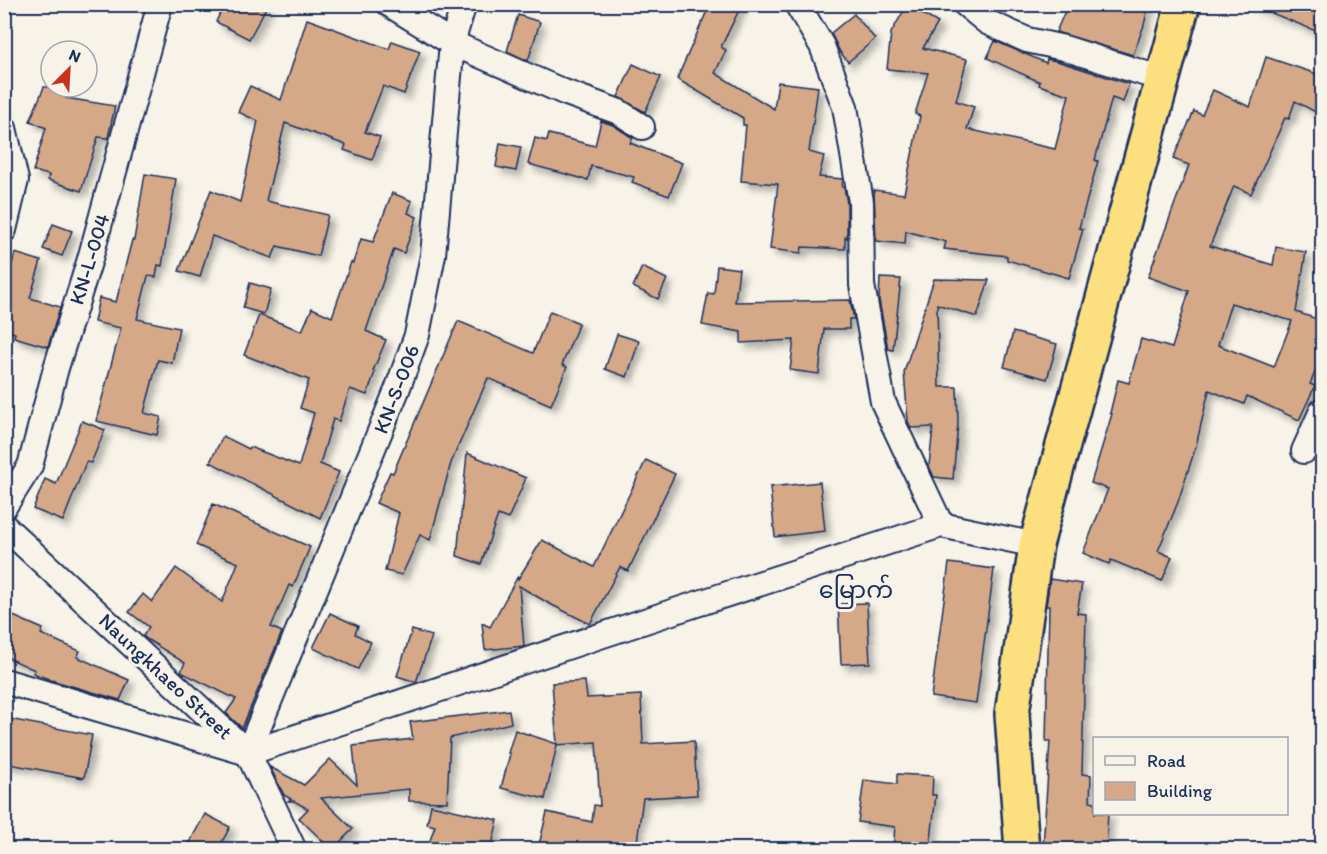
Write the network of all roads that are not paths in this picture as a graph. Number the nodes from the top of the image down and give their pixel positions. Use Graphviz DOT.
graph roads {
  1 [pos="160,4"];
  2 [pos="389,4"];
  3 [pos="464,4"];
  4 [pos="797,4"];
  5 [pos="965,4"];
  6 [pos="1183,4"];
  7 [pos="452,44"];
  8 [pos="1162,79"];
  9 [pos="642,126"];
  10 [pos="4,129"];
  11 [pos="4,230"];
  12 [pos="1323,411"];
  13 [pos="1304,451"];
  14 [pos="4,507"];
  15 [pos="941,525"];
  16 [pos="4,526"];
  17 [pos="1036,545"];
  18 [pos="4,681"];
  19 [pos="248,753"];
  20 [pos="294,849"];
  21 [pos="1022,849"];
  1 -- 14 [label="street, KN-L-004"];
  2 -- 7 [label="street"];
  3 -- 7 [label="street, KN-S-006"];
  4 -- 15 [label="street"];
  5 -- 8 [label="street"];
  6 -- 8 [label="highway"];
  7 -- 9 [label="street"];
  7 -- 19 [label="street, KN-S-006"];
  8 -- 17 [label="highway"];
  10 -- 11 [label="street"];
  12 -- 13 [label="street"];
  15 -- 17 [label="street"];
  15 -- 19 [label="street"];
  16 -- 19 [label="street, Naungkhaeo Street"];
  17 -- 21 [label="highway"];
  18 -- 19 [label="street"];
  19 -- 20 [label="street, Naungkhaeo Street"];
}
